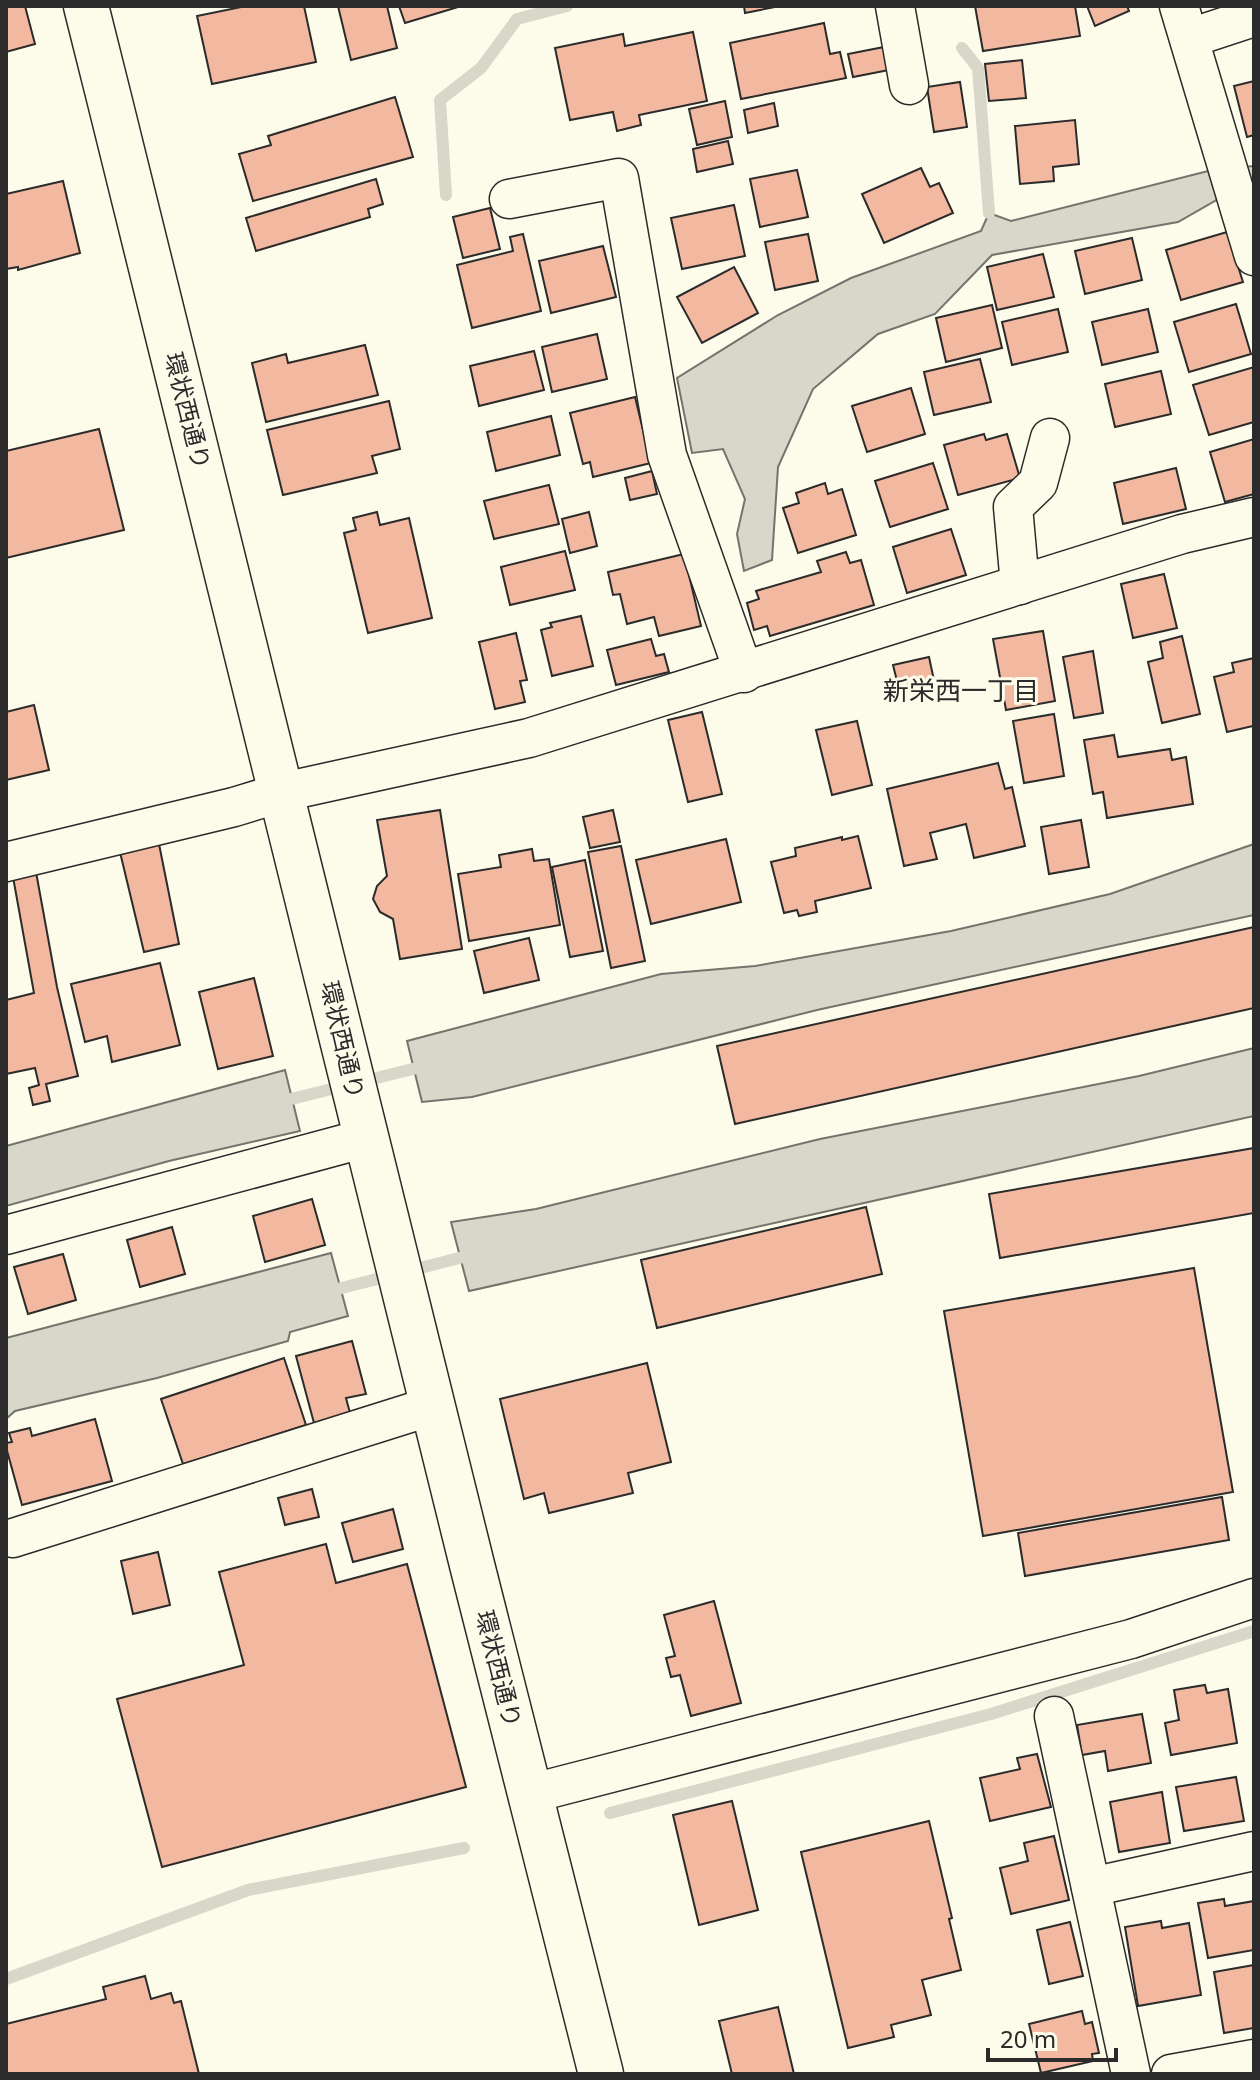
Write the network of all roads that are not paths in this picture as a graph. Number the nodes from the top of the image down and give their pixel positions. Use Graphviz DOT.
graph roads {
  1 [pos="86,6"];
  2 [pos="895,6"];
  3 [pos="1254,17"];
  4 [pos="1185,22"];
  5 [pos="909,85"];
  6 [pos="509,199"];
  7 [pos="1246,199"];
  8 [pos="1254,256"];
  9 [pos="1050,438"];
  10 [pos="1254,517"];
  11 [pos="1020,585"];
  12 [pos="744,673"];
  13 [pos="283,792"];
  14 [pos="6,862"];
  15 [pos="363,1127"];
  16 [pos="6,1235"];
  17 [pos="432,1406"];
  18 [pos="13,1538"];
  19 [pos="1254,1598"];
  20 [pos="1054,1716"];
  21 [pos="529,1794"];
  22 [pos="1254,1851"];
  23 [pos="1091,1887"];
  24 [pos="1254,2059"];
  25 [pos="601,2074"];
  26 [pos="1131,2074"];
  27 [pos="1171,2074"];
  1 -- 13 [label="highway, 環状西通り"];
  2 -- 5 [label="street"];
  3 -- 4 [label="street"];
  4 -- 7 [label="street"];
  6 -- 12 [label="street"];
  7 -- 8 [label="street"];
  9 -- 11 [label="street"];
  10 -- 11 [label="street"];
  11 -- 12 [label="street"];
  12 -- 13 [label="street"];
  13 -- 14 [label="street"];
  13 -- 15 [label="highway, 環状西通り"];
  15 -- 16 [label="street"];
  15 -- 17 [label="highway, 環状西通り"];
  17 -- 18 [label="street"];
  17 -- 21 [label="highway, 環状西通り"];
  19 -- 21 [label="street"];
  20 -- 23 [label="street"];
  21 -- 25 [label="highway, 環状西通り"];
  22 -- 23 [label="street"];
  23 -- 26 [label="street"];
  24 -- 27 [label="street"];
}
